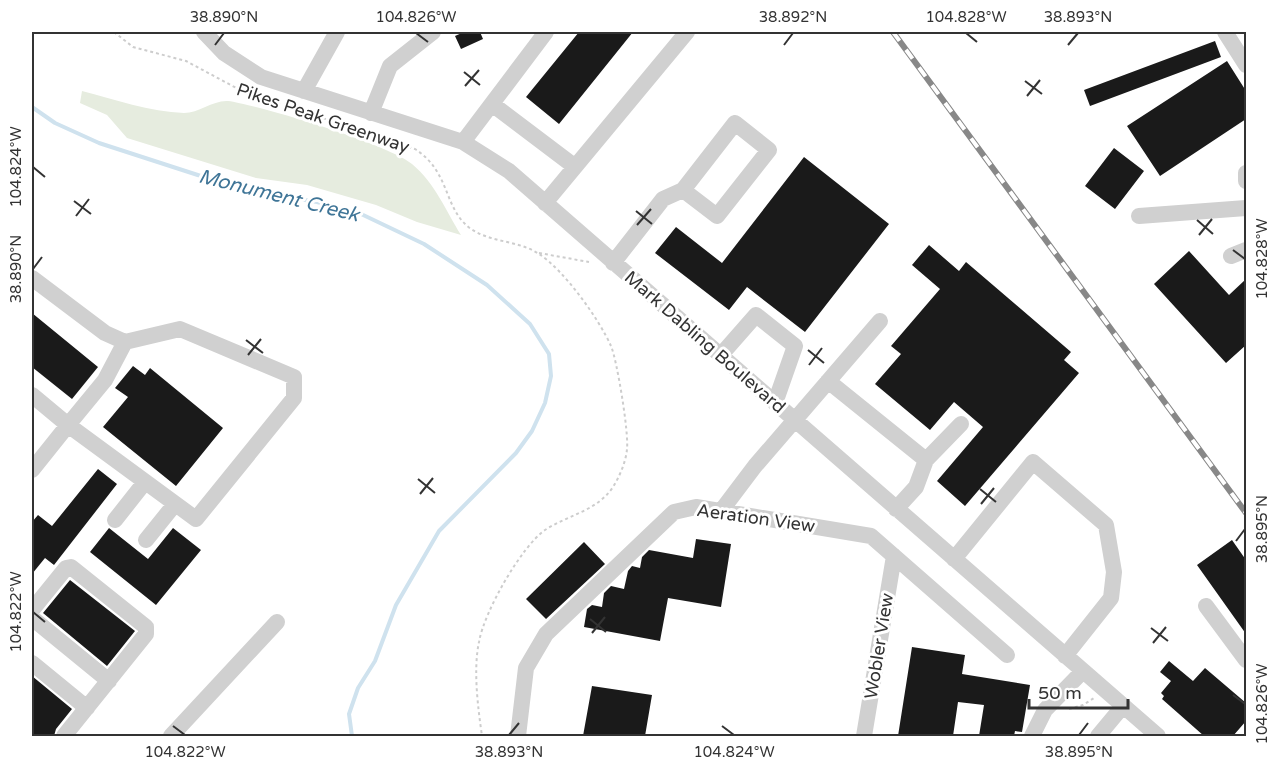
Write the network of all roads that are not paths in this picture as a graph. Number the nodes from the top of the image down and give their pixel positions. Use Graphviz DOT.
graph roads {
  1 [pos="204,32"];
  2 [pos="337,32"];
  3 [pos="433,32"];
  4 [pos="546,32"];
  5 [pos="687,32"];
  6 [pos="1225,32"];
  7 [pos="1246,65"];
  8 [pos="304,91"];
  9 [pos="492,104"];
  10 [pos="371,113"];
  11 [pos="463,142"];
  12 [pos="574,166"];
  13 [pos="1246,173"];
  14 [pos="1246,181"];
  15 [pos="683,189"];
  16 [pos="544,203"];
  17 [pos="1246,208"];
  18 [pos="1139,216"];
  19 [pos="613,262"];
  20 [pos="32,278"];
  21 [pos="880,321"];
  22 [pos="125,342"];
  23 [pos="720,356"];
  24 [pos="828,381"];
  25 [pos="32,395"];
  26 [pos="775,403"];
  27 [pos="795,420"];
  28 [pos="961,424"];
  29 [pos="68,425"];
  30 [pos="926,460"];
  31 [pos="32,470"];
  32 [pos="145,482"];
  33 [pos="175,504"];
  34 [pos="896,508"];
  35 [pos="721,511"];
  36 [pos="115,520"];
  37 [pos="147,540"];
  38 [pos="894,556"];
  39 [pos="954,559"];
  40 [pos="1206,606"];
  41 [pos="32,610"];
  42 [pos="32,618"];
  43 [pos="277,622"];
  44 [pos="1007,655"];
  45 [pos="1065,656"];
  46 [pos="1246,660"];
  47 [pos="32,663"];
  48 [pos="1083,671"];
  49 [pos="109,681"];
  50 [pos="1123,706"];
  51 [pos="87,708"];
  52 [pos="64,736"];
  53 [pos="171,736"];
  54 [pos="518,736"];
  55 [pos="864,736"];
  56 [pos="1032,736"];
  57 [pos="1098,736"];
  58 [pos="1158,736"];
  1 -- 8 [label="street, Mark Dabling Boulevard"];
  2 -- 8 [label="street"];
  3 -- 10 [label="street"];
  4 -- 9 [label="street"];
  5 -- 12 [label="street"];
  6 -- 7 [label="street"];
  8 -- 10 [label="street, Mark Dabling Boulevard"];
  9 -- 11 [label="street"];
  9 -- 12 [label="street"];
  10 -- 11 [label="street, Mark Dabling Boulevard"];
  11 -- 16 [label="street, Mark Dabling Boulevard"];
  12 -- 16 [label="street"];
  13 -- 14 [label="street"];
  15 -- 15 [label="street"];
  15 -- 19 [label="street"];
  16 -- 19 [label="street, Mark Dabling Boulevard"];
  17 -- 18 [label="street"];
  19 -- 23 [label="street, Mark Dabling Boulevard"];
  20 -- 22 [label="street"];
  21 -- 24 [label="street"];
  22 -- 29 [label="street"];
  22 -- 33 [label="street"];
  23 -- 26 [label="street, Mark Dabling Boulevard"];
  23 -- 26 [label="street"];
  24 -- 27 [label="street"];
  24 -- 30 [label="street"];
  25 -- 29 [label="street"];
  26 -- 27 [label="street, Mark Dabling Boulevard"];
  27 -- 34 [label="street, Mark Dabling Boulevard"];
  27 -- 35 [label="street"];
  28 -- 30 [label="street"];
  29 -- 31 [label="street"];
  29 -- 32 [label="street"];
  30 -- 34 [label="street"];
  32 -- 33 [label="street"];
  32 -- 36 [label="street"];
  33 -- 37 [label="street"];
  34 -- 39 [label="street, Mark Dabling Boulevard"];
  35 -- 38 [label="street, Aeration View"];
  35 -- 54 [label="street, Aeration View"];
  38 -- 44 [label="street, Aeration View"];
  38 -- 55 [label="street, Wobler View"];
  39 -- 45 [label="street, Mark Dabling Boulevard"];
  39 -- 45 [label="street"];
  40 -- 46 [label="street"];
  41 -- 49 [label="street"];
  42 -- 49 [label="street"];
  43 -- 53 [label="street"];
  45 -- 48 [label="street, Mark Dabling Boulevard"];
  47 -- 51 [label="street"];
  48 -- 50 [label="street, Mark Dabling Boulevard"];
  48 -- 56 [label="street"];
  49 -- 51 [label="street"];
  50 -- 57 [label="street"];
  50 -- 58 [label="street, Mark Dabling Boulevard"];
  51 -- 52 [label="street"];
}
